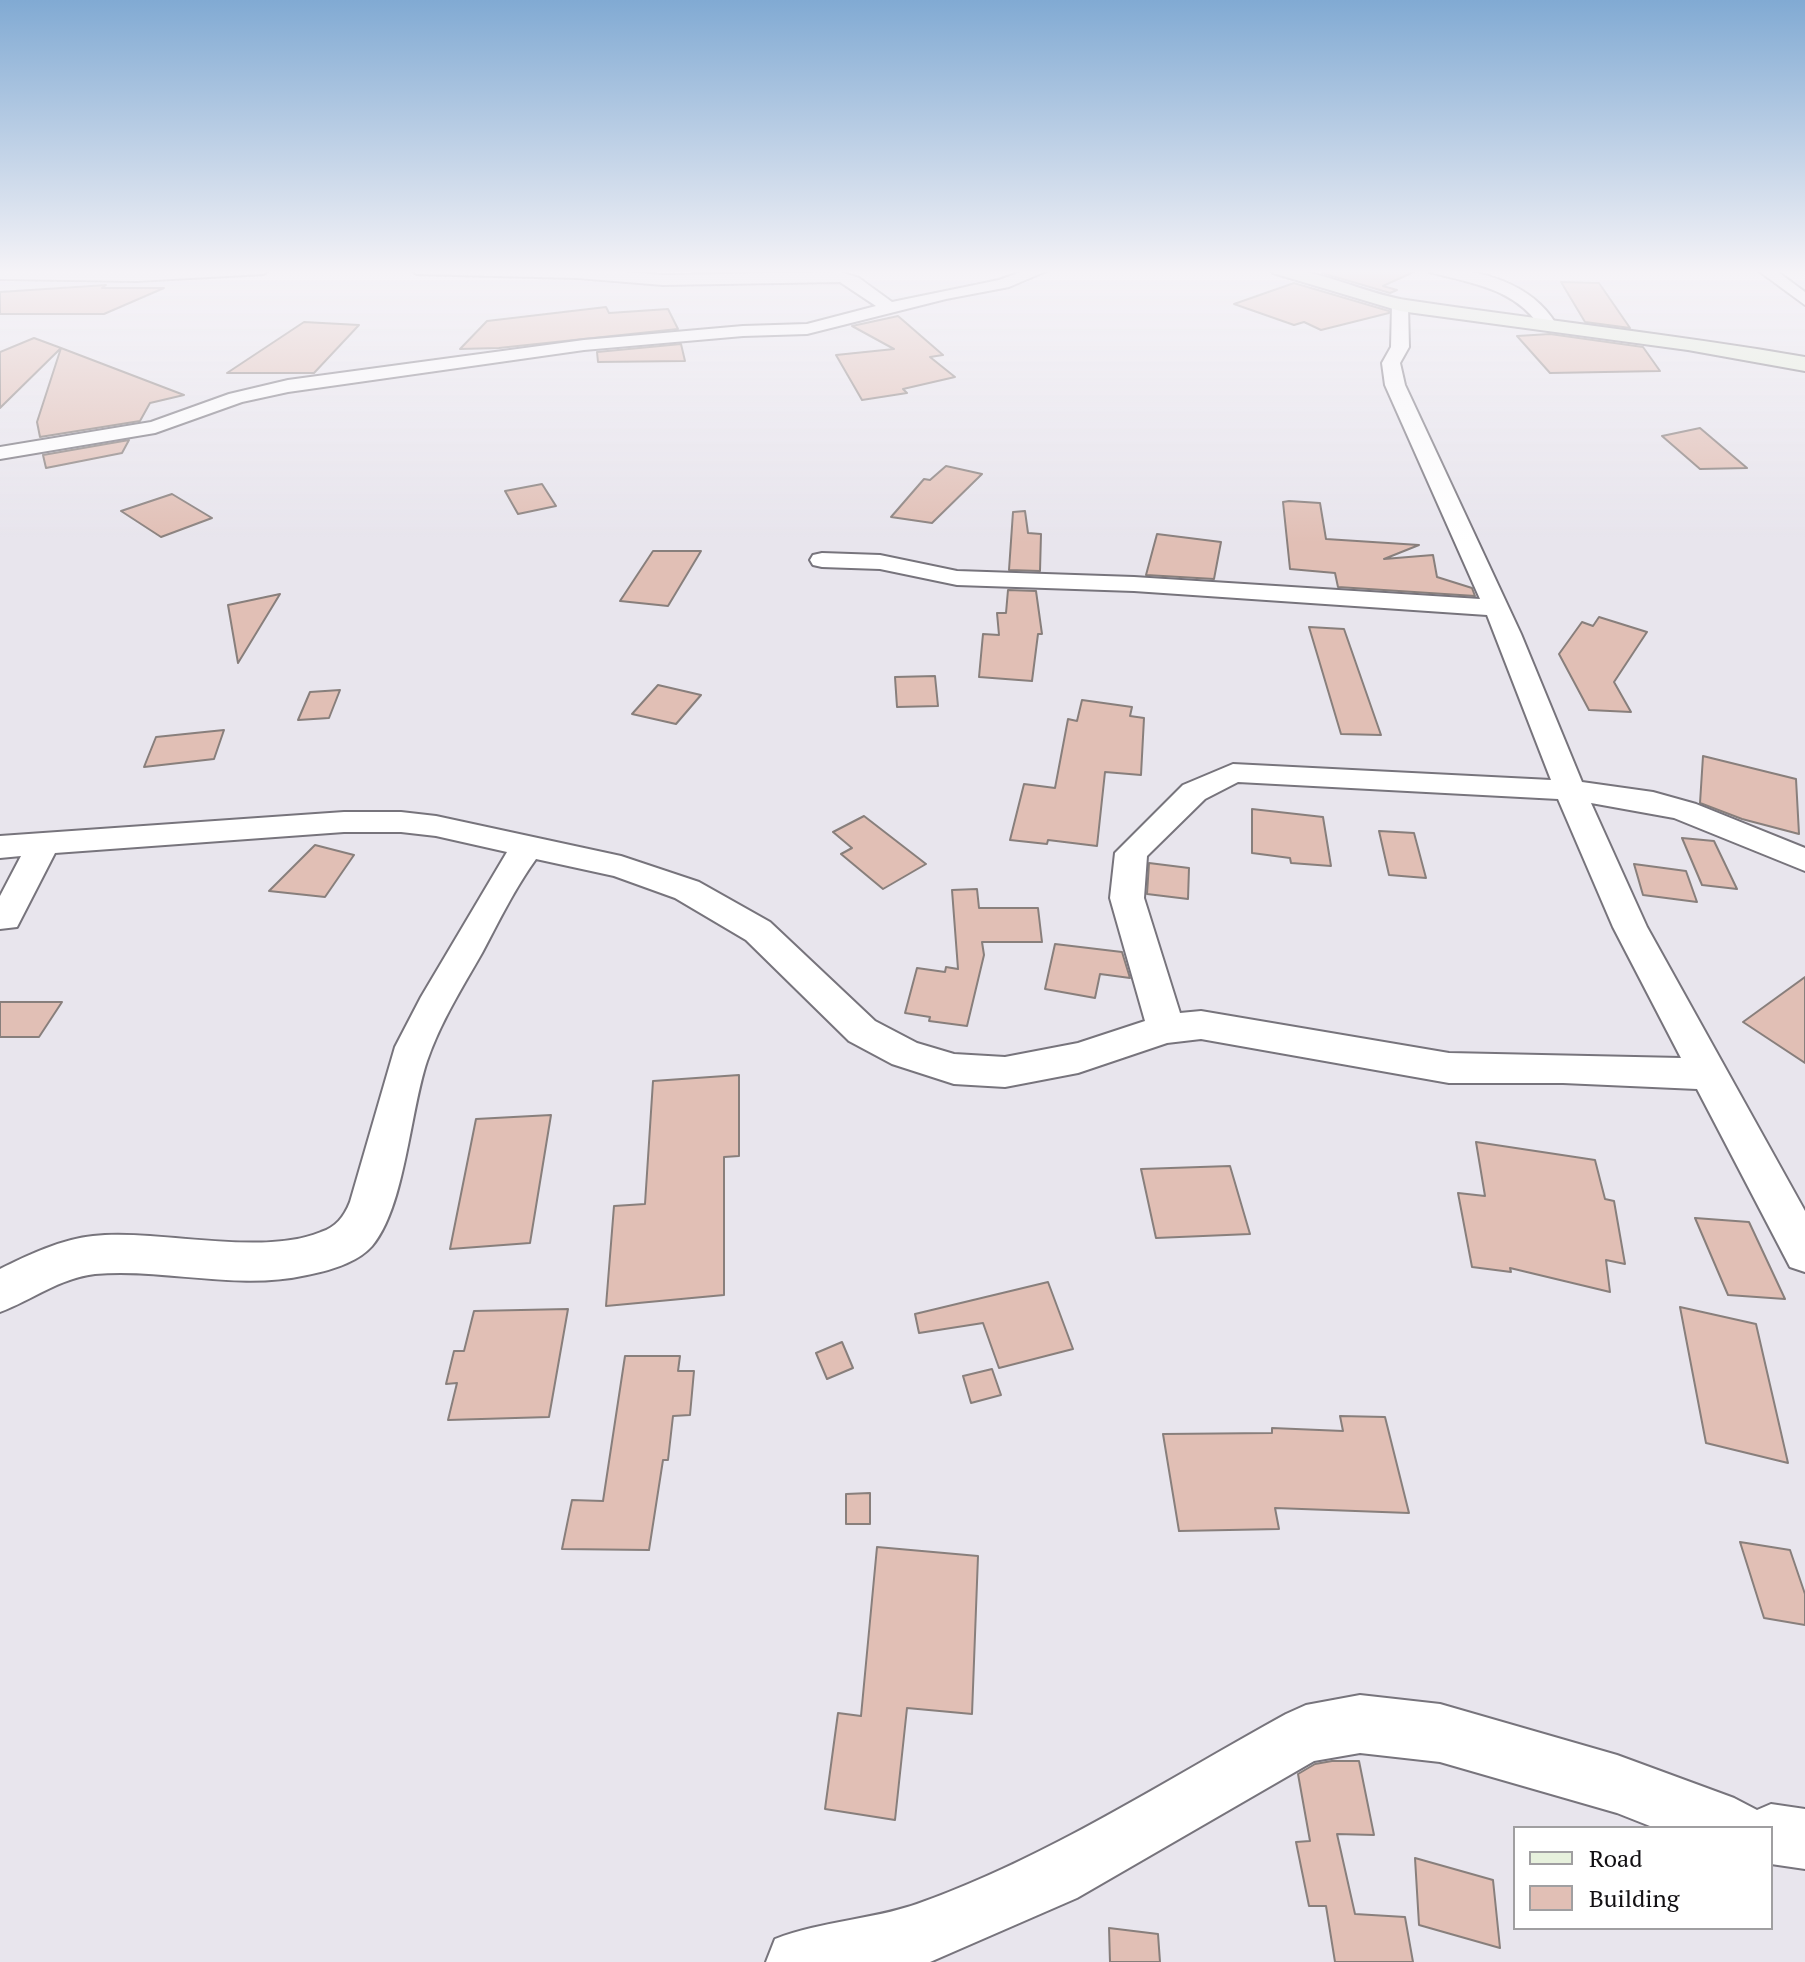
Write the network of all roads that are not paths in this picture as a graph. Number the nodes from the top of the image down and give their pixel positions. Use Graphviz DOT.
graph roads {
  1 [pos="472,361"];
  2 [pos="1392,361"];
  3 [pos="0,453"];
  4 [pos="822,560"];
  5 [pos="1496,608"];
  6 [pos="1570,790"];
  7 [pos="43,845"];
  8 [pos="529,845"];
  9 [pos="0,847"];
  10 [pos="1805,860"];
  11 [pos="5,919"];
  12 [pos="1166,1029"];
  13 [pos="1709,1074"];
  14 [pos="1805,1253"];
  15 [pos="0,1292"];
  16 [pos="1729,1826"];
  17 [pos="1773,1834"];
  18 [pos="1805,1839"];
  19 [pos="798,1962"];
  1 -- 3 [label="street"];
  2 -- 5 [label="street"];
  4 -- 5 [label="street"];
  5 -- 6 [label="street"];
  6 -- 10 [label="street"];
  6 -- 12 [label="street"];
  6 -- 13 [label="street"];
  7 -- 8 [label="street"];
  7 -- 9 [label="street"];
  7 -- 11 [label="street"];
  8 -- 12 [label="street"];
  8 -- 15 [label="street"];
  12 -- 13 [label="street"];
  13 -- 14 [label="street"];
  16 -- 19 [label="street"];
  17 -- 18 [label="street"];
}
